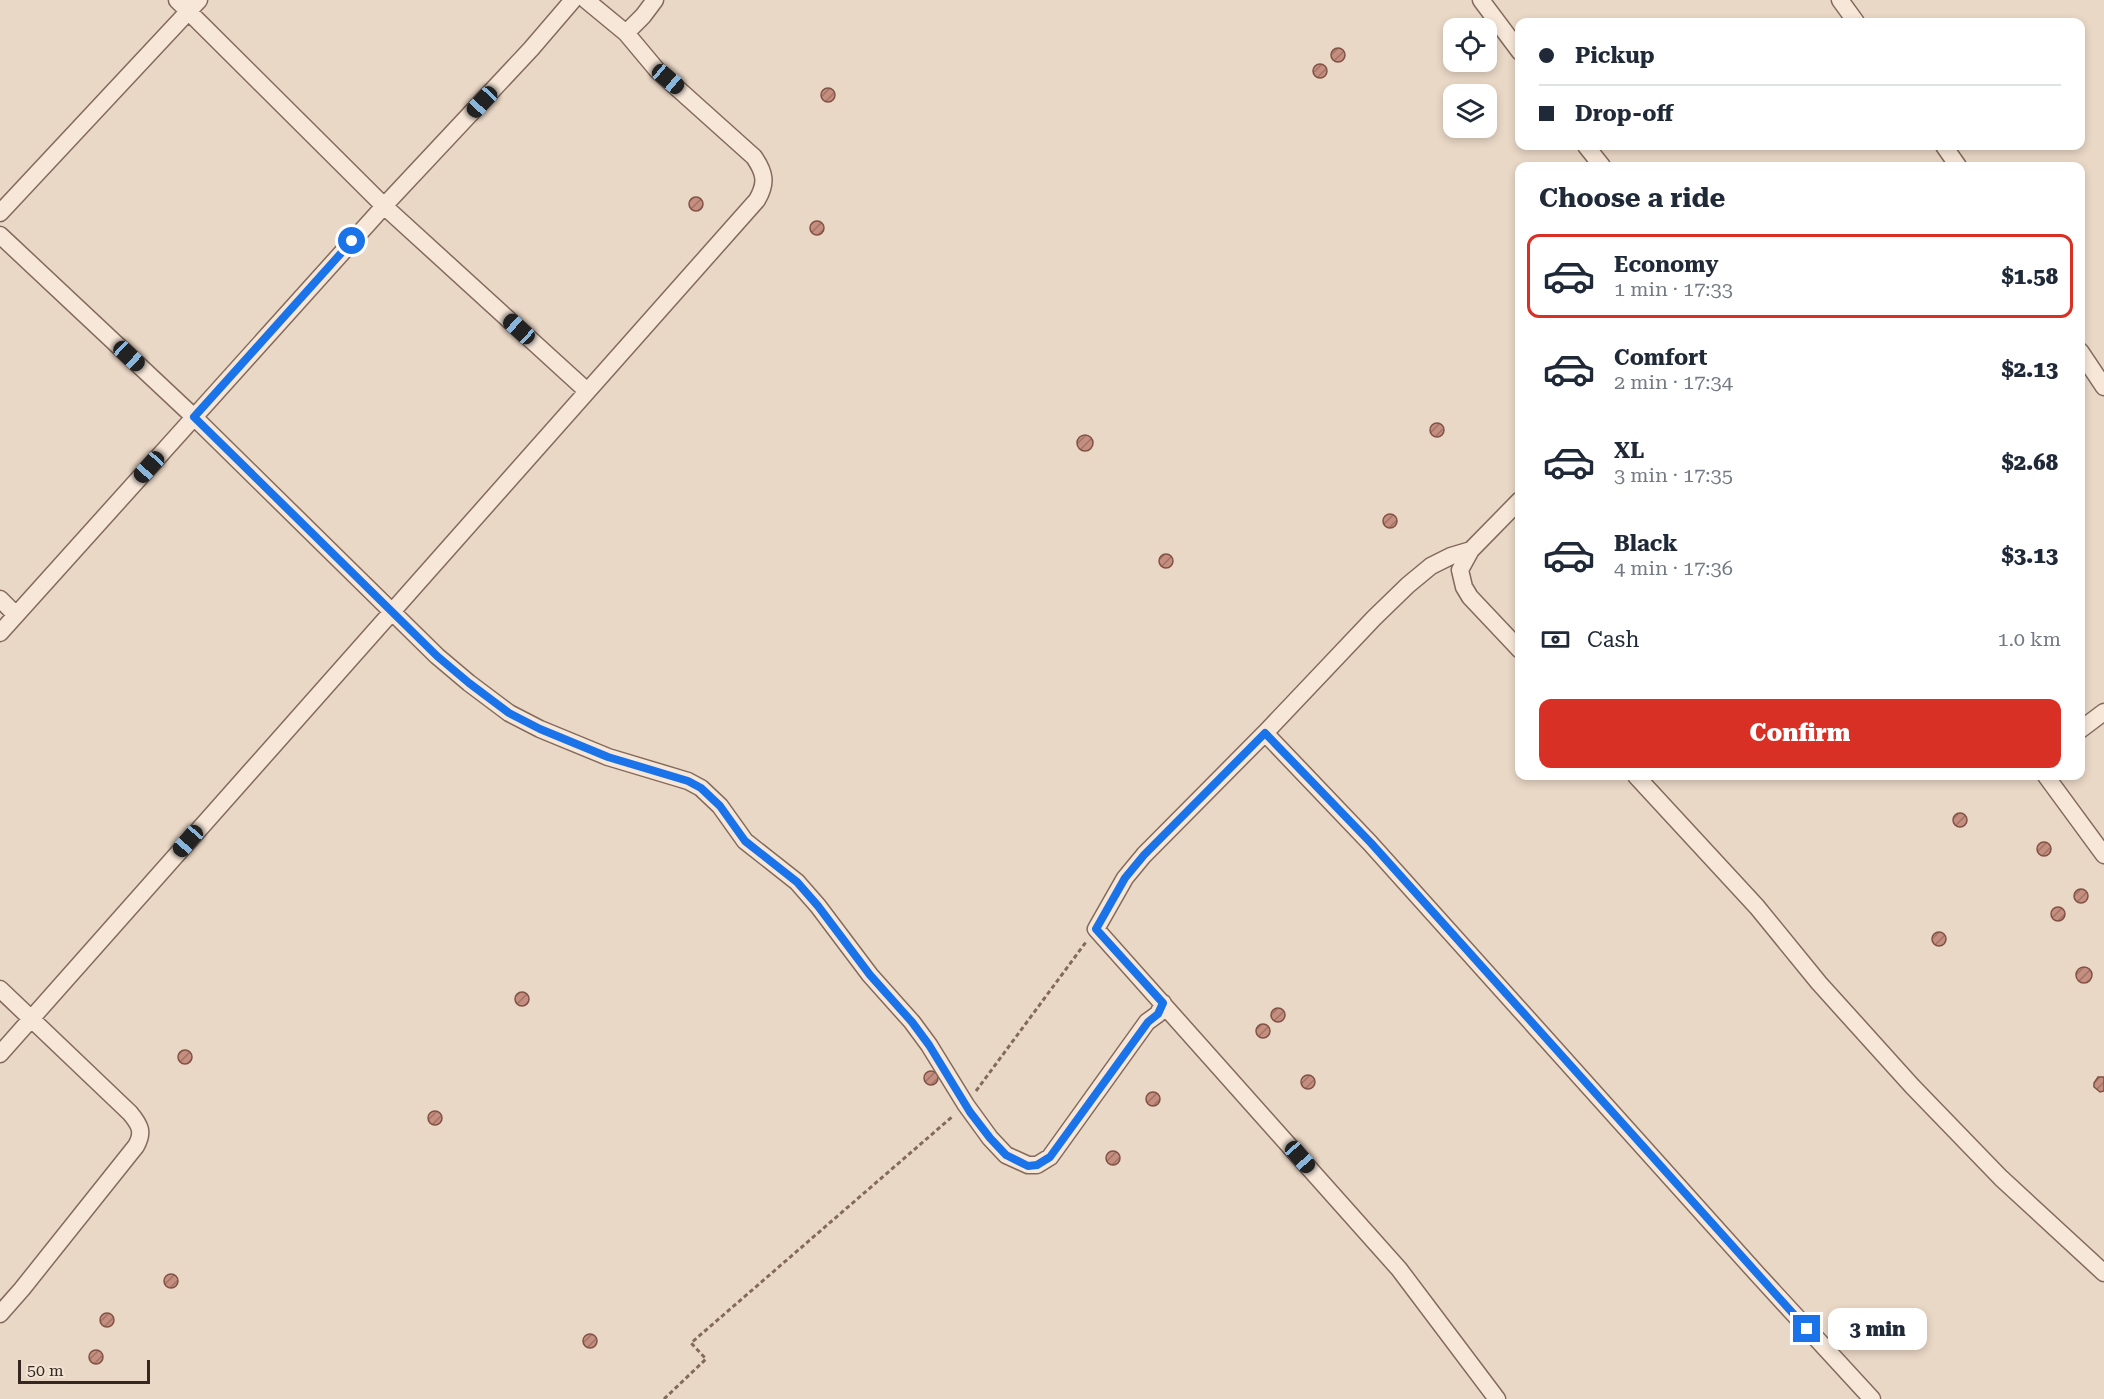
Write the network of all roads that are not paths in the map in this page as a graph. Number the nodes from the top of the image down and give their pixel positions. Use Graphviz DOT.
graph roads {
  1 [pos="573,0"];
  2 [pos="586,0"];
  3 [pos="655,0"];
  4 [pos="1481,0"];
  5 [pos="1840,0"];
  6 [pos="188,4"];
  7 [pos="1853,18"];
  8 [pos="626,33"];
  9 [pos="1515,45"];
  10 [pos="1589,150"];
  11 [pos="1599,162"];
  12 [pos="384,206"];
  13 [pos="0,213"];
  14 [pos="0,234"];
  15 [pos="2085,358"];
  16 [pos="2104,387"];
  17 [pos="587,391"];
  18 [pos="194,417"];
  19 [pos="1515,505"];
  20 [pos="1471,550"];
  21 [pos="0,599"];
  22 [pos="392,610"];
  23 [pos="16,615"];
  24 [pos="0,633"];
  25 [pos="1515,645"];
  26 [pos="2104,712"];
  27 [pos="2085,726"];
  28 [pos="1265,733"];
  29 [pos="1640,780"];
  30 [pos="2049,780"];
  31 [pos="2104,855"];
  32 [pos="0,989"];
  33 [pos="1163,1003"];
  34 [pos="30,1018"];
  35 [pos="0,1054"];
  36 [pos="2104,1273"];
  37 [pos="0,1314"];
  38 [pos="1497,1399"];
  39 [pos="1872,1399"];
  1 -- 12 [label="street"];
  2 -- 8 [label="street"];
  3 -- 8 [label="street"];
  4 -- 9 [label="street"];
  5 -- 7 [label="street"];
  6 -- 12 [label="street"];
  6 -- 13 [label="street"];
  8 -- 17 [label="street"];
  10 -- 11 [label="street"];
  12 -- 17 [label="street"];
  12 -- 18 [label="street"];
  14 -- 18 [label="street"];
  15 -- 16 [label="street"];
  17 -- 22 [label="street"];
  18 -- 22 [label="street"];
  18 -- 23 [label="street"];
  19 -- 20 [label="street"];
  20 -- 25 [label="street"];
  20 -- 28 [label="street"];
  21 -- 23 [label="street"];
  22 -- 33 [label="street"];
  22 -- 34 [label="street"];
  23 -- 24 [label="street"];
  26 -- 27 [label="street"];
  28 -- 33 [label="street"];
  28 -- 39 [label="street"];
  29 -- 36 [label="street"];
  30 -- 31 [label="street"];
  32 -- 34 [label="street"];
  33 -- 38 [label="street"];
  34 -- 35 [label="street"];
  34 -- 37 [label="street"];
}
